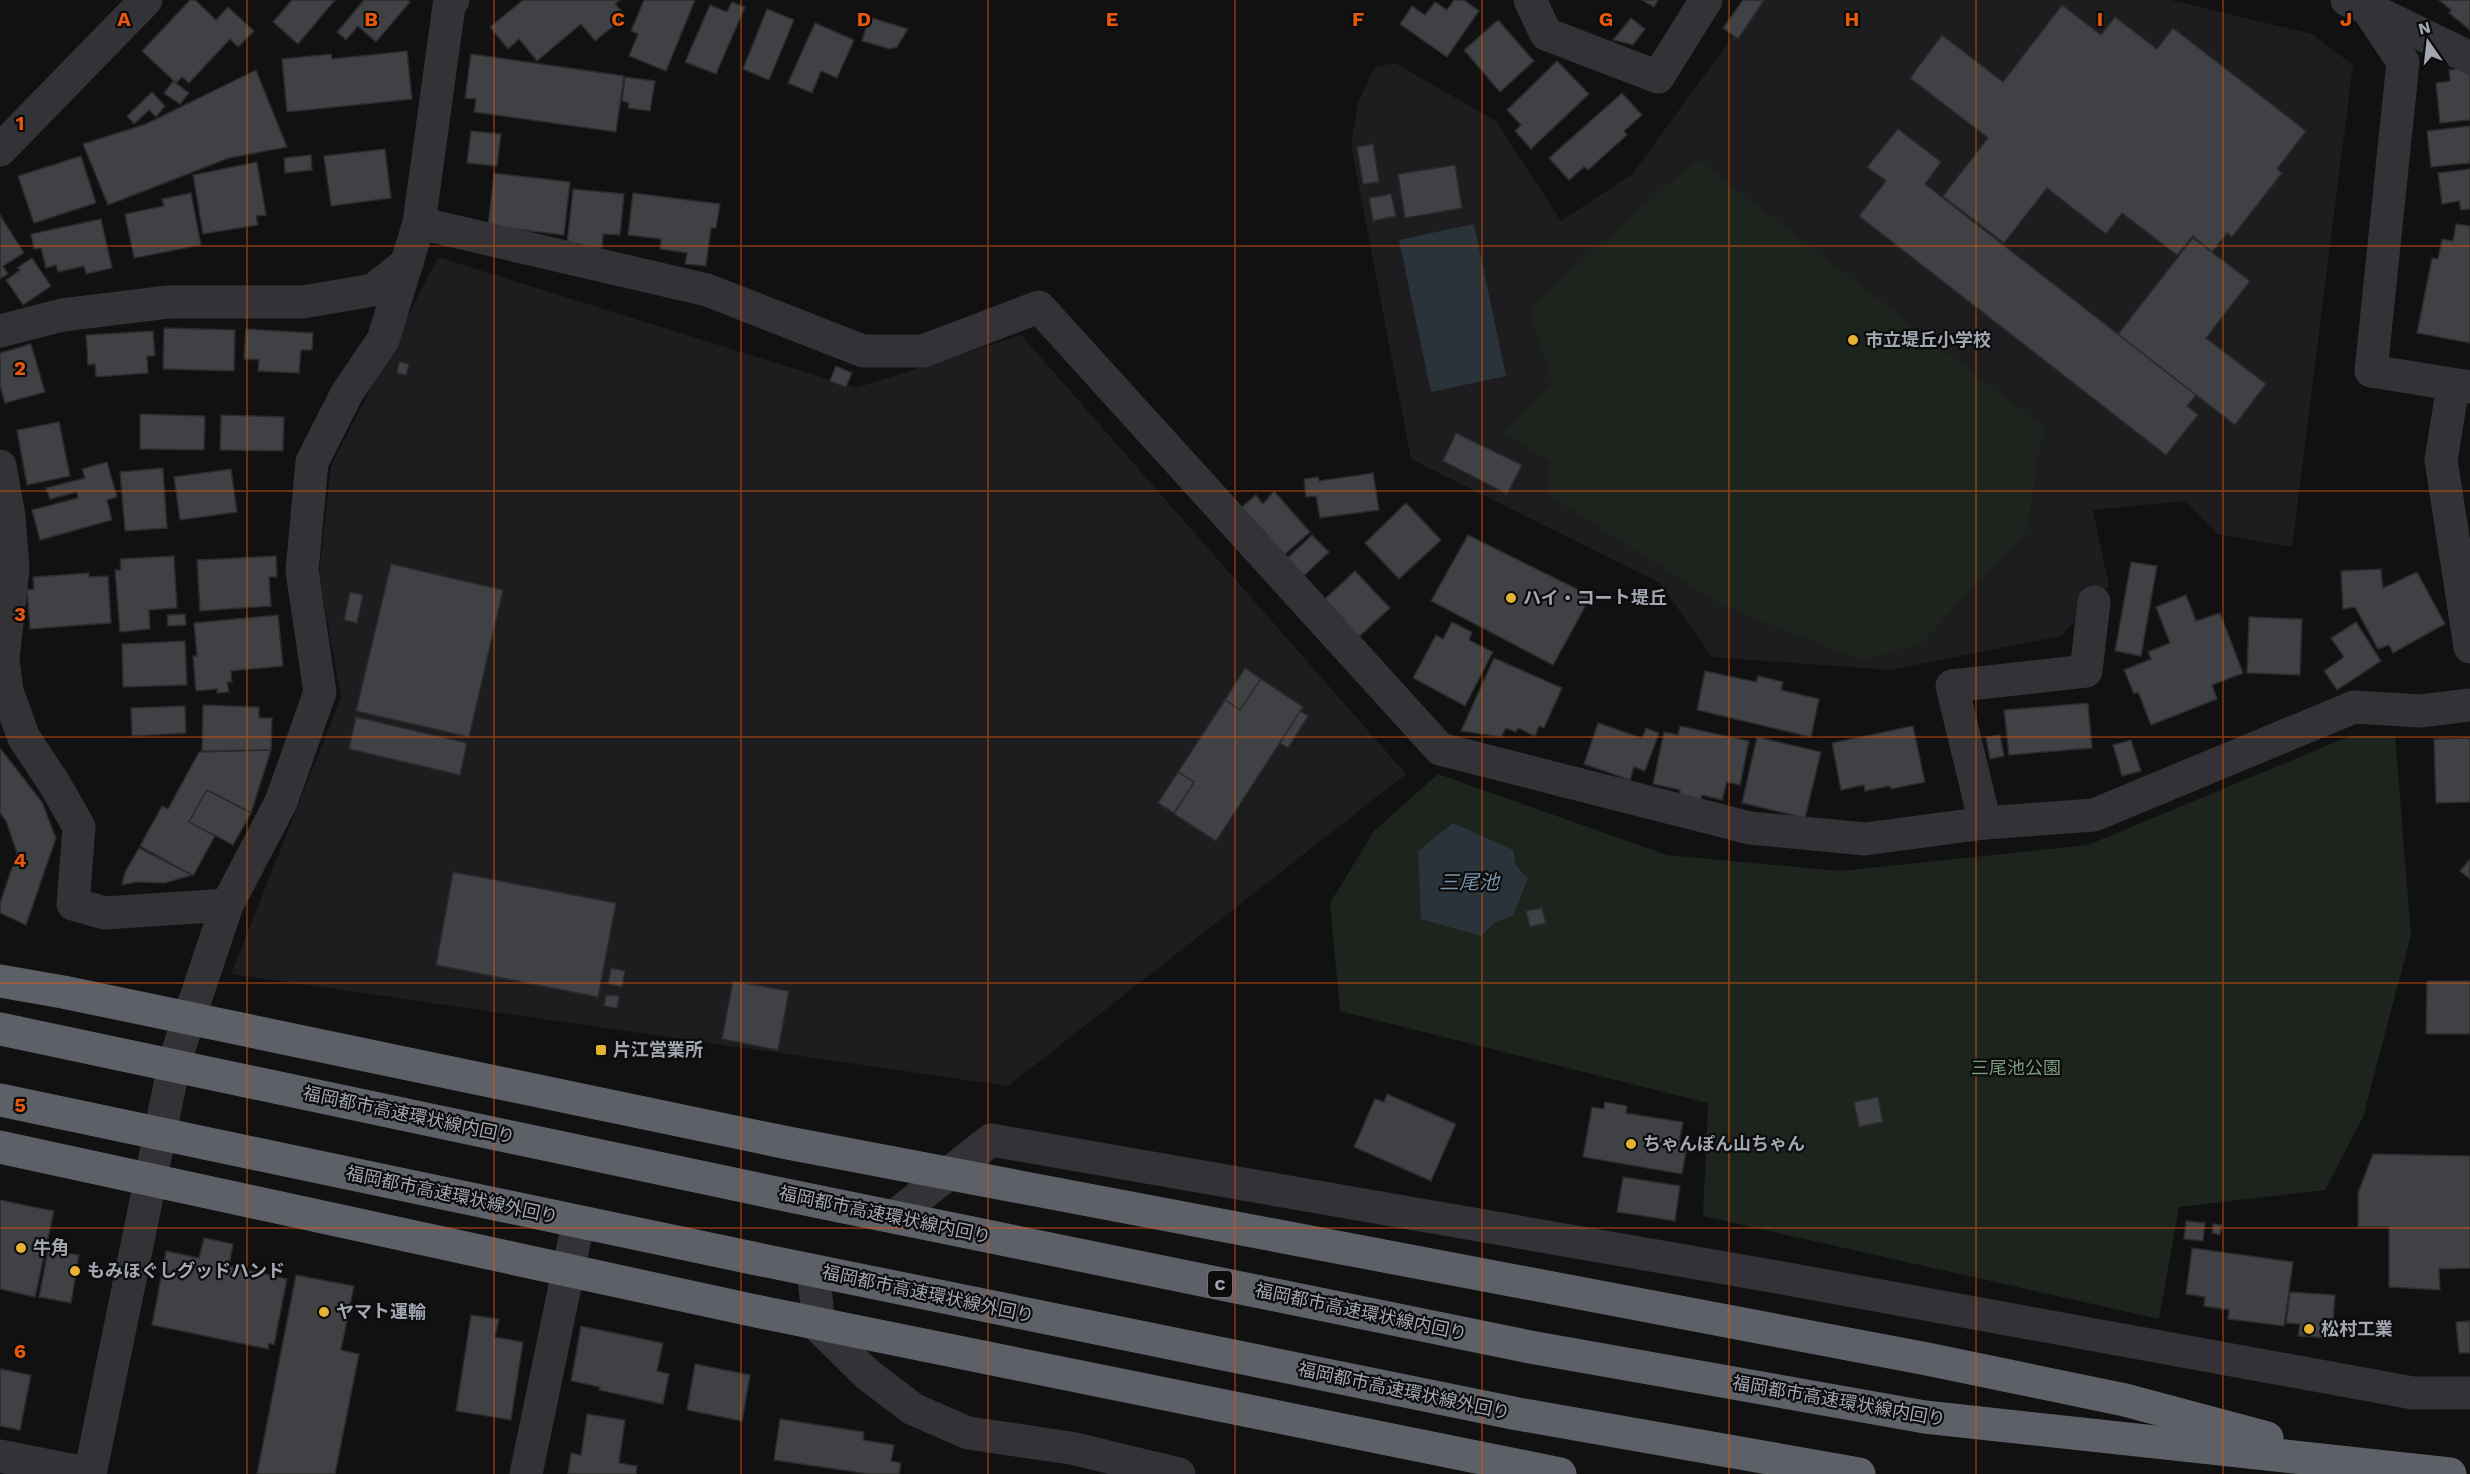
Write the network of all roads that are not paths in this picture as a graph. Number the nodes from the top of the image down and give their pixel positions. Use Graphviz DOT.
graph roads {
  1 [pos="146,0"];
  2 [pos="453,0"];
  3 [pos="1530,0"];
  4 [pos="1706,0"];
  5 [pos="2358,2"];
  6 [pos="2470,58"];
  7 [pos="0,150"];
  8 [pos="419,223"];
  9 [pos="407,263"];
  10 [pos="0,331"];
  11 [pos="2461,387"];
  12 [pos="0,466"];
  13 [pos="2094,602"];
  14 [pos="2470,647"];
  15 [pos="2470,705"];
  16 [pos="1985,823"];
  17 [pos="227,905"];
  18 [pos="0,981"];
  19 [pos="0,1029"];
  20 [pos="0,1100"];
  21 [pos="0,1147"];
  22 [pos="896,1215"];
  23 [pos="576,1233"];
  24 [pos="814,1278"];
  25 [pos="2470,1393"];
  26 [pos="0,1456"];
  27 [pos="2382,1469"];
  28 [pos="90,1474"];
  29 [pos="526,1474"];
  30 [pos="1179,1474"];
  31 [pos="1560,1474"];
  32 [pos="1859,1474"];
  33 [pos="2450,1474"];
  1 -- 7 [label="street"];
  2 -- 8 [label="street"];
  3 -- 4 [label="street"];
  5 -- 6 [label="street"];
  5 -- 11 [label="street"];
  8 -- 9 [label="street"];
  8 -- 16 [label="street"];
  9 -- 10 [label="street"];
  9 -- 17 [label="street"];
  11 -- 14 [label="street"];
  12 -- 17 [label="street"];
  13 -- 16 [label="street"];
  15 -- 16 [label="street"];
  17 -- 28 [label="street"];
  18 -- 27 [label="highway"];
  19 -- 33 [label="highway, 福岡都市高速環状線内回り / C"];
  20 -- 32 [label="highway, 福岡都市高速環状線外回り"];
  21 -- 31 [label="highway"];
  22 -- 25 [label="street"];
  23 -- 29 [label="street"];
  24 -- 30 [label="street"];
  26 -- 28 [label="street"];
}
